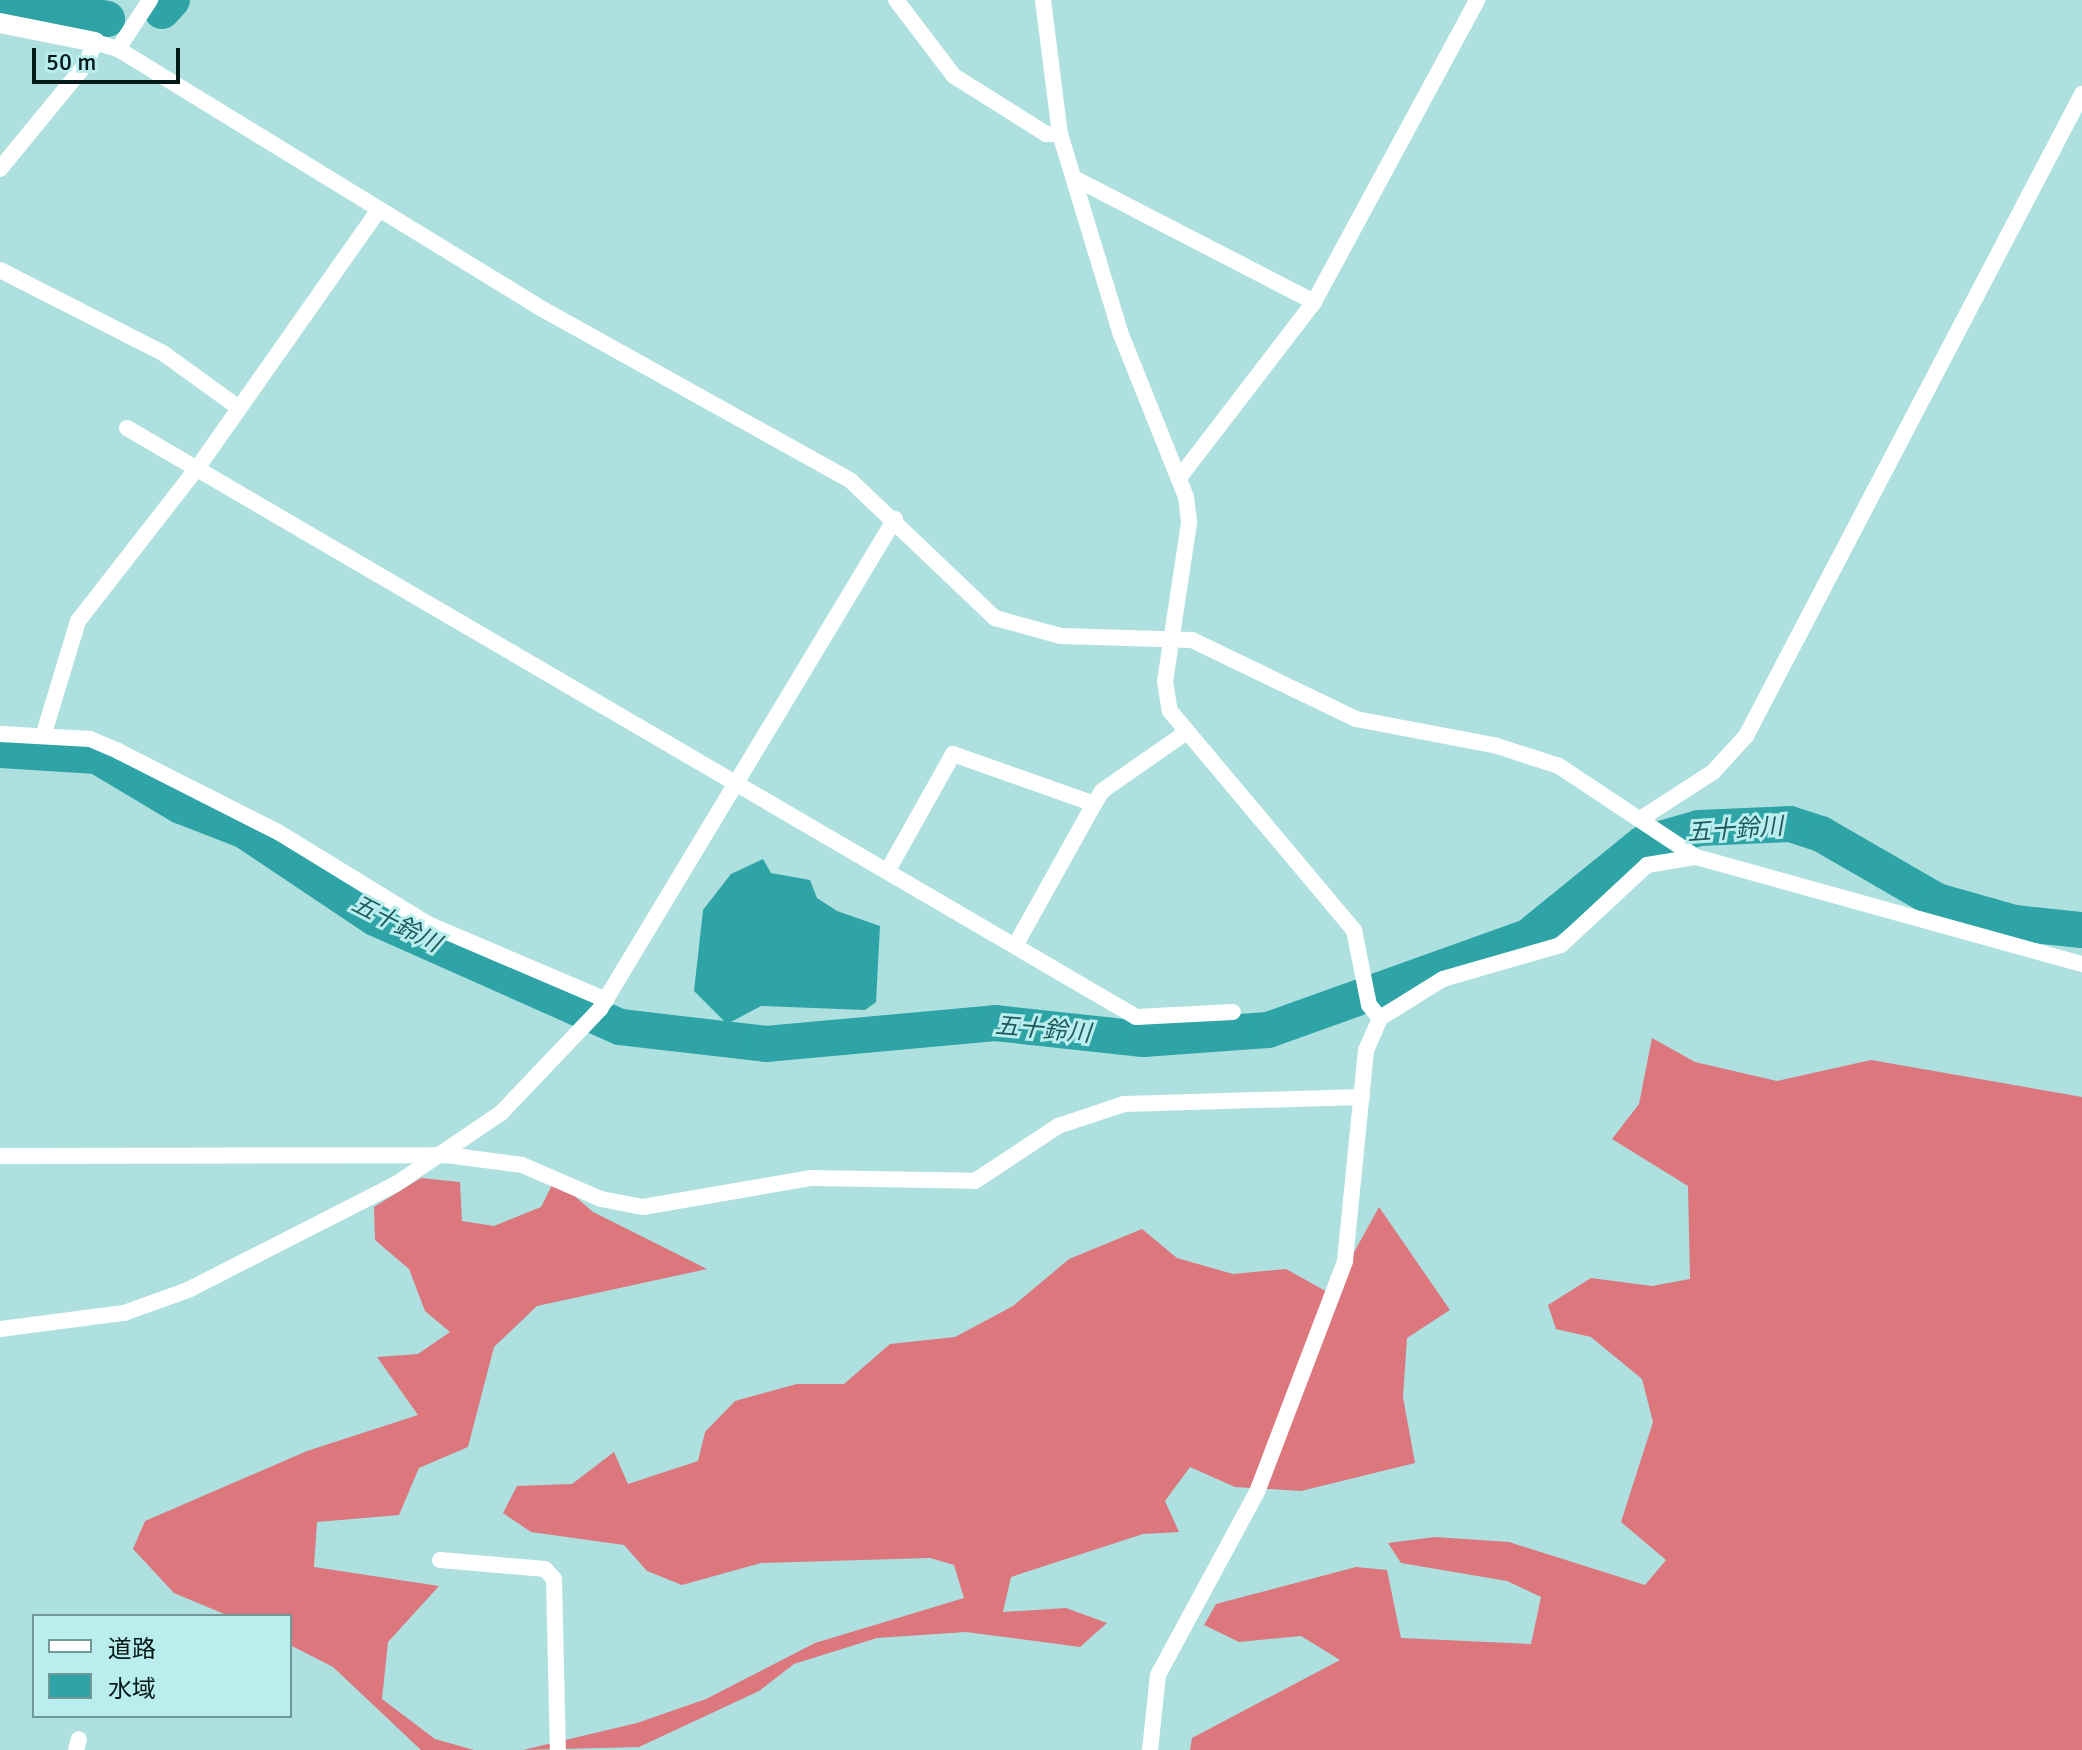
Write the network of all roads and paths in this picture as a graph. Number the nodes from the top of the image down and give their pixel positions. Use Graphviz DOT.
graph roads {
  1 [pos="150,0"];
  2 [pos="896,0"];
  3 [pos="1043,0"];
  4 [pos="1477,0"];
  5 [pos="0,23"];
  6 [pos="95,42"];
  7 [pos="118,49"];
  8 [pos="2082,94"];
  9 [pos="1060,134"];
  10 [pos="0,169"];
  11 [pos="1076,179"];
  12 [pos="379,209"];
  13 [pos="0,270"];
  14 [pos="1314,302"];
  15 [pos="239,408"];
  16 [pos="127,428"];
  17 [pos="198,467"];
  18 [pos="1179,478"];
  19 [pos="895,519"];
  20 [pos="1170,636"];
  21 [pos="44,733"];
  22 [pos="1185,733"];
  23 [pos="0,734"];
  24 [pos="737,783"];
  25 [pos="1094,804"];
  26 [pos="1651,821"];
  27 [pos="1691,851"];
  28 [pos="888,870"];
  29 [pos="1015,946"];
  30 [pos="2082,964"];
  31 [pos="603,1005"];
  32 [pos="1233,1012"];
  33 [pos="1374,1012"];
  34 [pos="1362,1097"];
  35 [pos="447,1155"];
  36 [pos="0,1156"];
  37 [pos="0,1329"];
  38 [pos="440,1560"];
  39 [pos="558,1750"];
  40 [pos="1150,1750"];
  1 -- 7 [label="street"];
  2 -- 9 [label="street"];
  3 -- 9 [label="street"];
  4 -- 14 [label="street"];
  5 -- 6 [label="street"];
  6 -- 7 [label="street"];
  6 -- 10 [label="street"];
  7 -- 12 [label="street"];
  8 -- 26 [label="street"];
  9 -- 11 [label="street"];
  11 -- 14 [label="street"];
  11 -- 18 [label="street"];
  12 -- 15 [label="street"];
  12 -- 19 [label="street"];
  13 -- 15 [label="street"];
  14 -- 18 [label="street"];
  15 -- 17 [label="street"];
  16 -- 17 [label="street"];
  17 -- 21 [label="street"];
  17 -- 24 [label="street"];
  18 -- 20 [label="street"];
  19 -- 20 [label="street"];
  19 -- 24 [label="street"];
  20 -- 22 [label="street"];
  20 -- 26 [label="street"];
  21 -- 23 [label="street"];
  21 -- 31 [label="street"];
  22 -- 25 [label="street"];
  22 -- 33 [label="street"];
  24 -- 28 [label="street"];
  24 -- 31 [label="street"];
  25 -- 28 [label="street"];
  25 -- 29 [label="street"];
  26 -- 27 [label="street"];
  27 -- 30 [label="street"];
  27 -- 33 [label="street"];
  28 -- 29 [label="street"];
  29 -- 32 [label="street"];
  31 -- 35 [label="street"];
  33 -- 34 [label="street"];
  34 -- 35 [label="street"];
  34 -- 40 [label="street"];
  35 -- 36 [label="street"];
  35 -- 37 [label="street"];
  38 -- 39 [label="street"];
}
